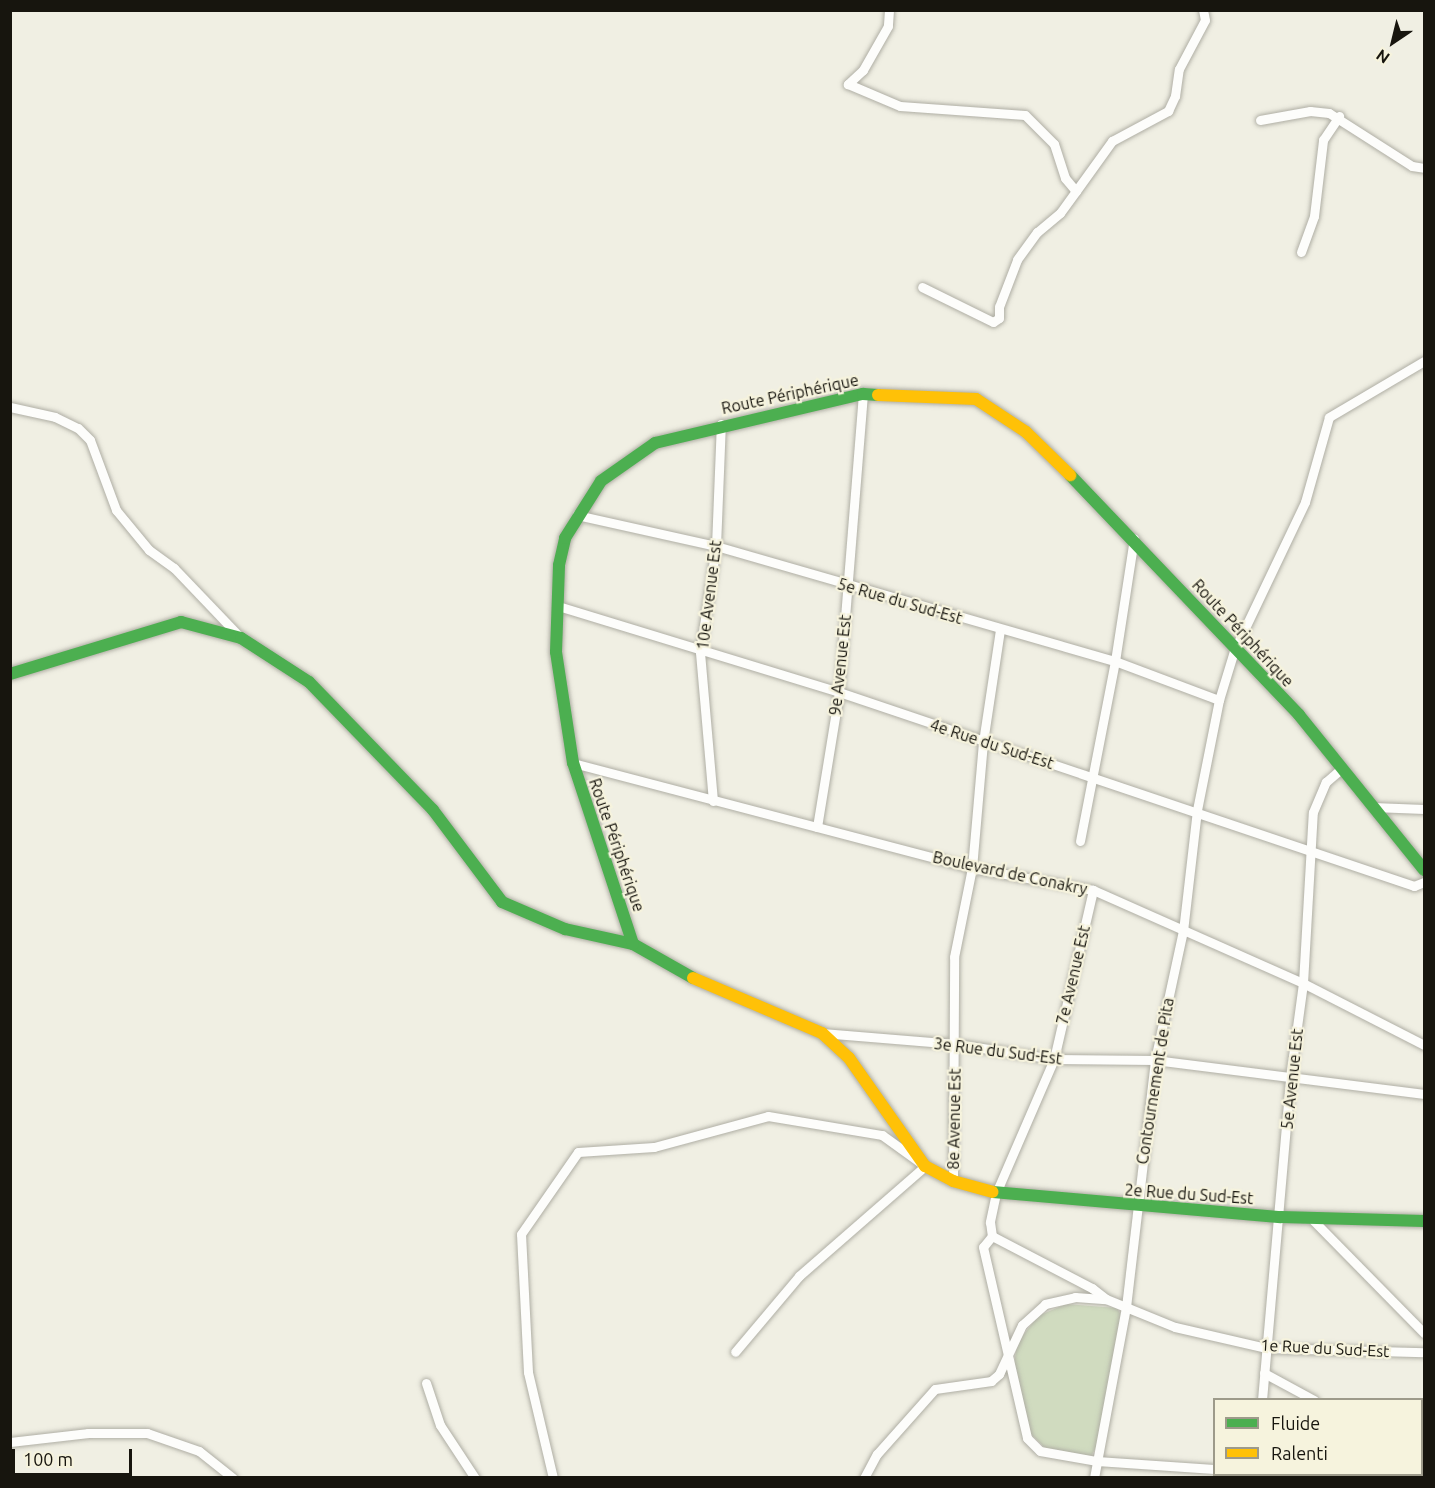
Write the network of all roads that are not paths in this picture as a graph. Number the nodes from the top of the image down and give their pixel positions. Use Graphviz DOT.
graph roads {
  1 [pos="889,10"];
  2 [pos="1203,10"];
  3 [pos="1339,117"];
  4 [pos="1260,120"];
  5 [pos="1425,168"];
  6 [pos="1076,191"];
  7 [pos="1301,252"];
  8 [pos="922,286"];
  9 [pos="1425,361"];
  10 [pos="862,394"];
  11 [pos="10,407"];
  12 [pos="721,424"];
  13 [pos="577,515"];
  14 [pos="1134,538"];
  15 [pos="716,546"];
  16 [pos="848,587"];
  17 [pos="558,606"];
  18 [pos="1000,629"];
  19 [pos="241,638"];
  20 [pos="1234,651"];
  21 [pos="700,652"];
  22 [pos="1115,661"];
  23 [pos="10,674"];
  24 [pos="840,692"];
  25 [pos="1219,700"];
  26 [pos="983,742"];
  27 [pos="573,763"];
  28 [pos="1342,768"];
  29 [pos="1091,775"];
  30 [pos="713,801"];
  31 [pos="1373,807"];
  32 [pos="1425,809"];
  33 [pos="1197,810"];
  34 [pos="818,827"];
  35 [pos="1080,841"];
  36 [pos="1312,852"];
  37 [pos="972,868"];
  38 [pos="1425,870"];
  39 [pos="1425,882"];
  40 [pos="1093,890"];
  41 [pos="1183,931"];
  42 [pos="633,944"];
  43 [pos="1303,983"];
  44 [pos="822,1033"];
  45 [pos="956,1044"];
  46 [pos="1425,1045"];
  47 [pos="1054,1059"];
  48 [pos="1155,1060"];
  49 [pos="1290,1078"];
  50 [pos="1425,1094"];
  51 [pos="925,1166"];
  52 [pos="953,1180"];
  53 [pos="996,1193"];
  54 [pos="1136,1206"];
  55 [pos="1281,1217"];
  56 [pos="1311,1218"];
  57 [pos="1425,1221"];
  58 [pos="992,1236"];
  59 [pos="1106,1299"];
  60 [pos="1126,1307"];
  61 [pos="1425,1333"];
  62 [pos="1266,1348"];
  63 [pos="735,1352"];
  64 [pos="1425,1352"];
  65 [pos="1009,1355"];
  66 [pos="1264,1373"];
  67 [pos="426,1383"];
  68 [pos="1262,1398"];
  69 [pos="1310,1398"];
  70 [pos="10,1442"];
  71 [pos="1097,1461"];
  72 [pos="1213,1469"];
  73 [pos="1309,1476"];
  74 [pos="233,1478"];
  75 [pos="475,1478"];
  76 [pos="553,1478"];
  77 [pos="864,1478"];
  78 [pos="1094,1478"];
  79 [pos="1325,1478"];
  1 -- 6 [label="street"];
  2 -- 6 [label="street"];
  3 -- 4 [label="street"];
  3 -- 5 [label="street"];
  3 -- 7 [label="street"];
  6 -- 8 [label="street"];
  9 -- 20 [label="street, Contournement de Pita"];
  10 -- 12 [label="street, Route Périphérique"];
  10 -- 14 [label="street, Route Périphérique"];
  10 -- 16 [label="street, 9e Avenue Est"];
  11 -- 19 [label="street"];
  12 -- 13 [label="street, Route Périphérique"];
  12 -- 15 [label="street, 10e Avenue Est"];
  13 -- 15 [label="street, 5e Rue du Sud-Est"];
  13 -- 17 [label="street, Route Périphérique"];
  14 -- 20 [label="street, Route Périphérique"];
  14 -- 22 [label="street"];
  15 -- 16 [label="street, 5e Rue du Sud-Est"];
  15 -- 21 [label="street, 10e Avenue Est"];
  16 -- 18 [label="street, 5e Rue du Sud-Est"];
  16 -- 24 [label="street, 9e Avenue Est"];
  17 -- 21 [label="street, 4e Rue du Sud-Est"];
  17 -- 27 [label="street, Route Périphérique"];
  18 -- 22 [label="street, 5e Rue du Sud-Est"];
  18 -- 26 [label="street, 8e Avenue Est"];
  19 -- 23 [label="street"];
  19 -- 42 [label="street"];
  20 -- 25 [label="street, Contournement de Pita"];
  20 -- 28 [label="street, Route Périphérique"];
  21 -- 24 [label="street, 4e Rue du Sud-Est"];
  21 -- 30 [label="street, 10e Avenue Est"];
  22 -- 25 [label="street, 5e Rue du Sud-Est"];
  22 -- 29 [label="street"];
  24 -- 26 [label="street, 4e Rue du Sud-Est"];
  24 -- 34 [label="street, 9e Avenue Est"];
  25 -- 33 [label="street, Contournement de Pita"];
  26 -- 29 [label="street, 4e Rue du Sud-Est"];
  26 -- 37 [label="street, 8e Avenue Est"];
  27 -- 30 [label="street, Boulevard de Conakry"];
  27 -- 42 [label="street, Route Périphérique"];
  28 -- 31 [label="street, Route Périphérique"];
  28 -- 36 [label="street, 5e Avenue Est"];
  29 -- 33 [label="street, 4e Rue du Sud-Est"];
  29 -- 35 [label="street"];
  30 -- 34 [label="street, Boulevard de Conakry"];
  31 -- 32 [label="street"];
  31 -- 38 [label="street, Route Périphérique"];
  33 -- 36 [label="street, 4e Rue du Sud-Est"];
  33 -- 41 [label="street, Contournement de Pita"];
  34 -- 37 [label="street, Boulevard de Conakry"];
  36 -- 39 [label="street, 4e Rue du Sud-Est"];
  36 -- 43 [label="street, 5e Avenue Est"];
  37 -- 40 [label="street, Boulevard de Conakry"];
  37 -- 45 [label="street, 8e Avenue Est"];
  40 -- 41 [label="street, Boulevard de Conakry"];
  40 -- 47 [label="street, 7e Avenue Est"];
  41 -- 43 [label="street, Boulevard de Conakry"];
  41 -- 48 [label="street, Contournement de Pita"];
  42 -- 44 [label="street"];
  43 -- 46 [label="street, Boulevard de Conakry"];
  43 -- 49 [label="street, 5e Avenue Est"];
  44 -- 45 [label="street, 3e Rue du Sud-Est"];
  44 -- 51 [label="street"];
  45 -- 47 [label="street, 3e Rue du Sud-Est"];
  45 -- 52 [label="street, 8e Avenue Est"];
  47 -- 48 [label="street, 3e Rue du Sud-Est"];
  47 -- 53 [label="street, 7e Avenue Est"];
  48 -- 49 [label="street, 3e Rue du Sud-Est"];
  48 -- 54 [label="street, Contournement de Pita"];
  49 -- 50 [label="street, 3e Rue du Sud-Est"];
  49 -- 55 [label="street, 5e Avenue Est"];
  51 -- 52 [label="street, 2e Rue du Sud-Est"];
  51 -- 63 [label="street"];
  51 -- 76 [label="street"];
  52 -- 53 [label="street, 2e Rue du Sud-Est"];
  53 -- 54 [label="street, 2e Rue du Sud-Est"];
  53 -- 58 [label="street, 7e Avenue Est"];
  54 -- 55 [label="street, 2e Rue du Sud-Est"];
  54 -- 60 [label="street, Contournement de Pita"];
  55 -- 56 [label="street, 2e Rue du Sud-Est"];
  55 -- 62 [label="street, 5e Avenue Est"];
  56 -- 57 [label="street, 2e Rue du Sud-Est"];
  56 -- 61 [label="street"];
  58 -- 59 [label="street"];
  58 -- 65 [label="street, 7e Avenue Est"];
  59 -- 60 [label="street, 1e Rue du Sud-Est"];
  59 -- 65 [label="street, 1e Rue du Sud-Est"];
  60 -- 62 [label="street, 1e Rue du Sud-Est"];
  60 -- 71 [label="street, Contournement de Pita"];
  62 -- 64 [label="street, 1e Rue du Sud-Est"];
  62 -- 66 [label="street, 5e Avenue Est"];
  65 -- 71 [label="street"];
  65 -- 77 [label="street, 1e Rue du Sud-Est"];
  66 -- 68 [label="street, 5e Avenue Est"];
  66 -- 69 [label="street"];
  67 -- 75 [label="street"];
  70 -- 74 [label="street"];
  71 -- 72 [label="street"];
  71 -- 78 [label="street, Contournement de Pita"];
  73 -- 79 [label="street"];
}
